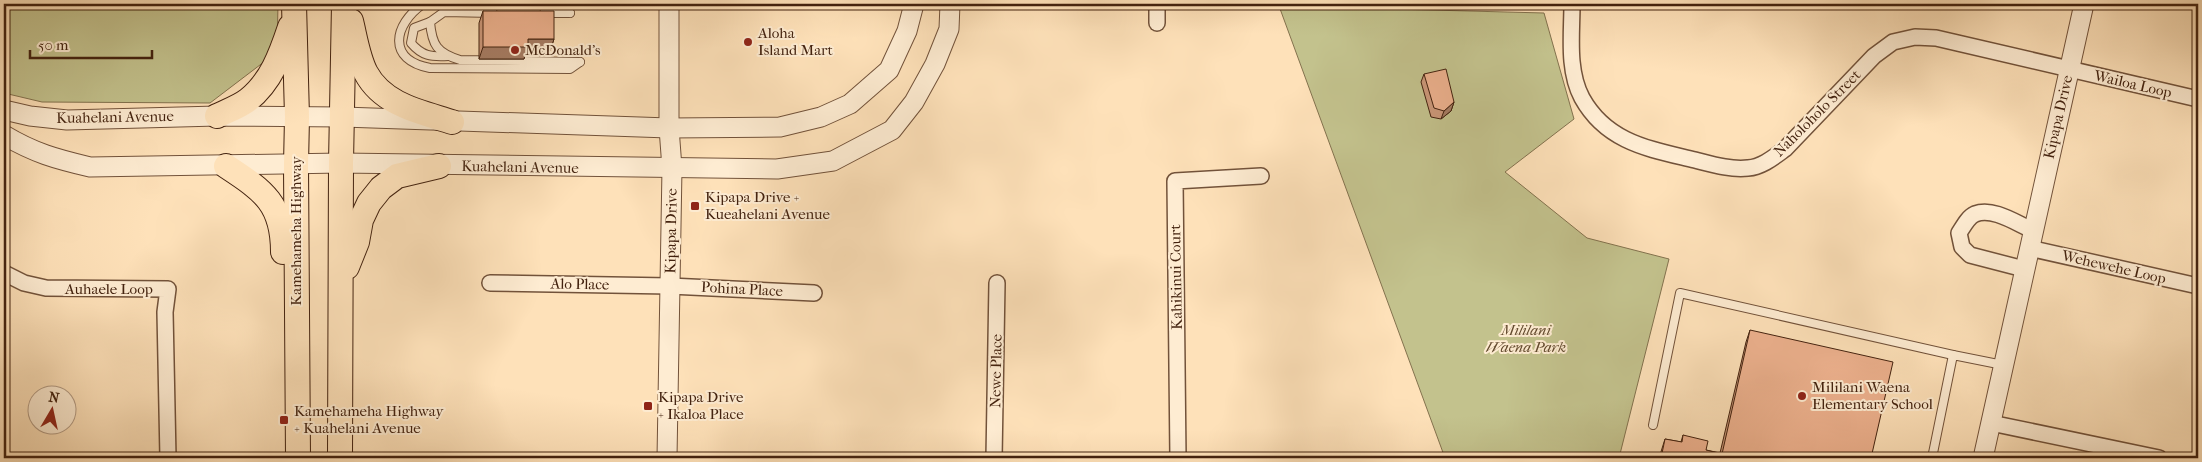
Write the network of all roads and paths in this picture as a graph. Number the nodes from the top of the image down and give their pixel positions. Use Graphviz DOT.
graph roads {
  1 [pos="346,4"];
  2 [pos="423,4"];
  3 [pos="559,4"];
  4 [pos="669,4"];
  5 [pos="914,4"];
  6 [pos="950,4"];
  7 [pos="1157,4"];
  8 [pos="1572,4"];
  9 [pos="2084,4"];
  10 [pos="294,8"];
  11 [pos="502,12"];
  12 [pos="531,13"];
  13 [pos="430,22"];
  14 [pos="1157,23"];
  15 [pos="448,56"];
  16 [pos="2068,69"];
  17 [pos="2198,100"];
  18 [pos="4,110"];
  19 [pos="217,116"];
  20 [pos="297,117"];
  21 [pos="343,117"];
  22 [pos="452,122"];
  23 [pos="669,128"];
  24 [pos="4,136"];
  25 [pos="341,163"];
  26 [pos="296,165"];
  27 [pos="226,166"];
  28 [pos="439,166"];
  29 [pos="672,168"];
  30 [pos="1261,176"];
  31 [pos="2031,239"];
  32 [pos="2024,269"];
  33 [pos="4,272"];
  34 [pos="342,281"];
  35 [pos="490,283"];
  36 [pos="997,283"];
  37 [pos="670,286"];
  38 [pos="2198,286"];
  39 [pos="814,293"];
  40 [pos="1953,355"];
  41 [pos="2004,366"];
  42 [pos="297,390"];
  43 [pos="1991,423"];
  44 [pos="1654,425"];
  45 [pos="168,458"];
  46 [pos="298,458"];
  47 [pos="340,458"];
  48 [pos="667,458"];
  49 [pos="994,458"];
  50 [pos="1178,458"];
  51 [pos="1932,458"];
  52 [pos="1983,458"];
  53 [pos="2160,458"];
  1 -- 21 [label="main road"];
  1 -- 22 [label="main road"];
  2 -- 15 [label="lane"];
  3 -- 12 [label="lane"];
  4 -- 23 [label="street, Kipapa Drive"];
  5 -- 23 [label="street, Kuahelani Avenue"];
  6 -- 29 [label="street, Kuahelani Avenue"];
  7 -- 14 [label="street"];
  8 -- 16 [label="street, Naholoholo Street"];
  9 -- 16 [label="street, Kipapa Drive"];
  10 -- 19 [label="main road"];
  10 -- 20 [label="main road, Kamehameha Highway"];
  11 -- 13 [label="lane"];
  13 -- 15 [label="lane"];
  13 -- 15 [label="lane"];
  16 -- 17 [label="street, Wailoa Loop"];
  16 -- 31 [label="street, Kipapa Drive"];
  18 -- 19 [label="street, Kuahelani Avenue"];
  19 -- 20 [label="street, Kuahelani Avenue"];
  20 -- 21 [label="street, Kuahelani Avenue"];
  20 -- 26 [label="main road, Kamehameha Highway"];
  21 -- 22 [label="street, Kuahelani Avenue"];
  21 -- 25 [label="main road"];
  22 -- 23 [label="street, Kuahelani Avenue"];
  23 -- 29 [label="street, Kipapa Drive"];
  24 -- 27 [label="street, Kuahelani Avenue"];
  25 -- 26 [label="street, Kuahelani Avenue"];
  25 -- 28 [label="street, Kuahelani Avenue"];
  25 -- 34 [label="main road"];
  26 -- 27 [label="street, Kuahelani Avenue"];
  26 -- 42 [label="main road, Kamehameha Highway"];
  27 -- 42 [label="main road"];
  28 -- 29 [label="street, Kuahelani Avenue"];
  28 -- 34 [label="main road"];
  29 -- 37 [label="street, Kipapa Drive"];
  30 -- 50 [label="street, Kahikinui Court"];
  31 -- 32 [label="street, Kipapa Drive"];
  31 -- 32 [label="street"];
  31 -- 38 [label="street, Wehewehe Loop"];
  32 -- 41 [label="street, Kipapa Drive"];
  33 -- 45 [label="street, Auhaele Loop"];
  34 -- 47 [label="main road"];
  35 -- 37 [label="street, Alo Place"];
  36 -- 49 [label="street, Newe Place"];
  37 -- 39 [label="street, Pohina Place"];
  37 -- 48 [label="street, Kipapa Drive"];
  40 -- 41 [label="lane"];
  40 -- 44 [label="lane"];
  40 -- 51 [label="lane"];
  41 -- 43 [label="street, Kipapa Drive"];
  42 -- 46 [label="main road, Kamehameha Highway"];
  43 -- 52 [label="street, Kipapa Drive"];
  43 -- 53 [label="street"];
}
